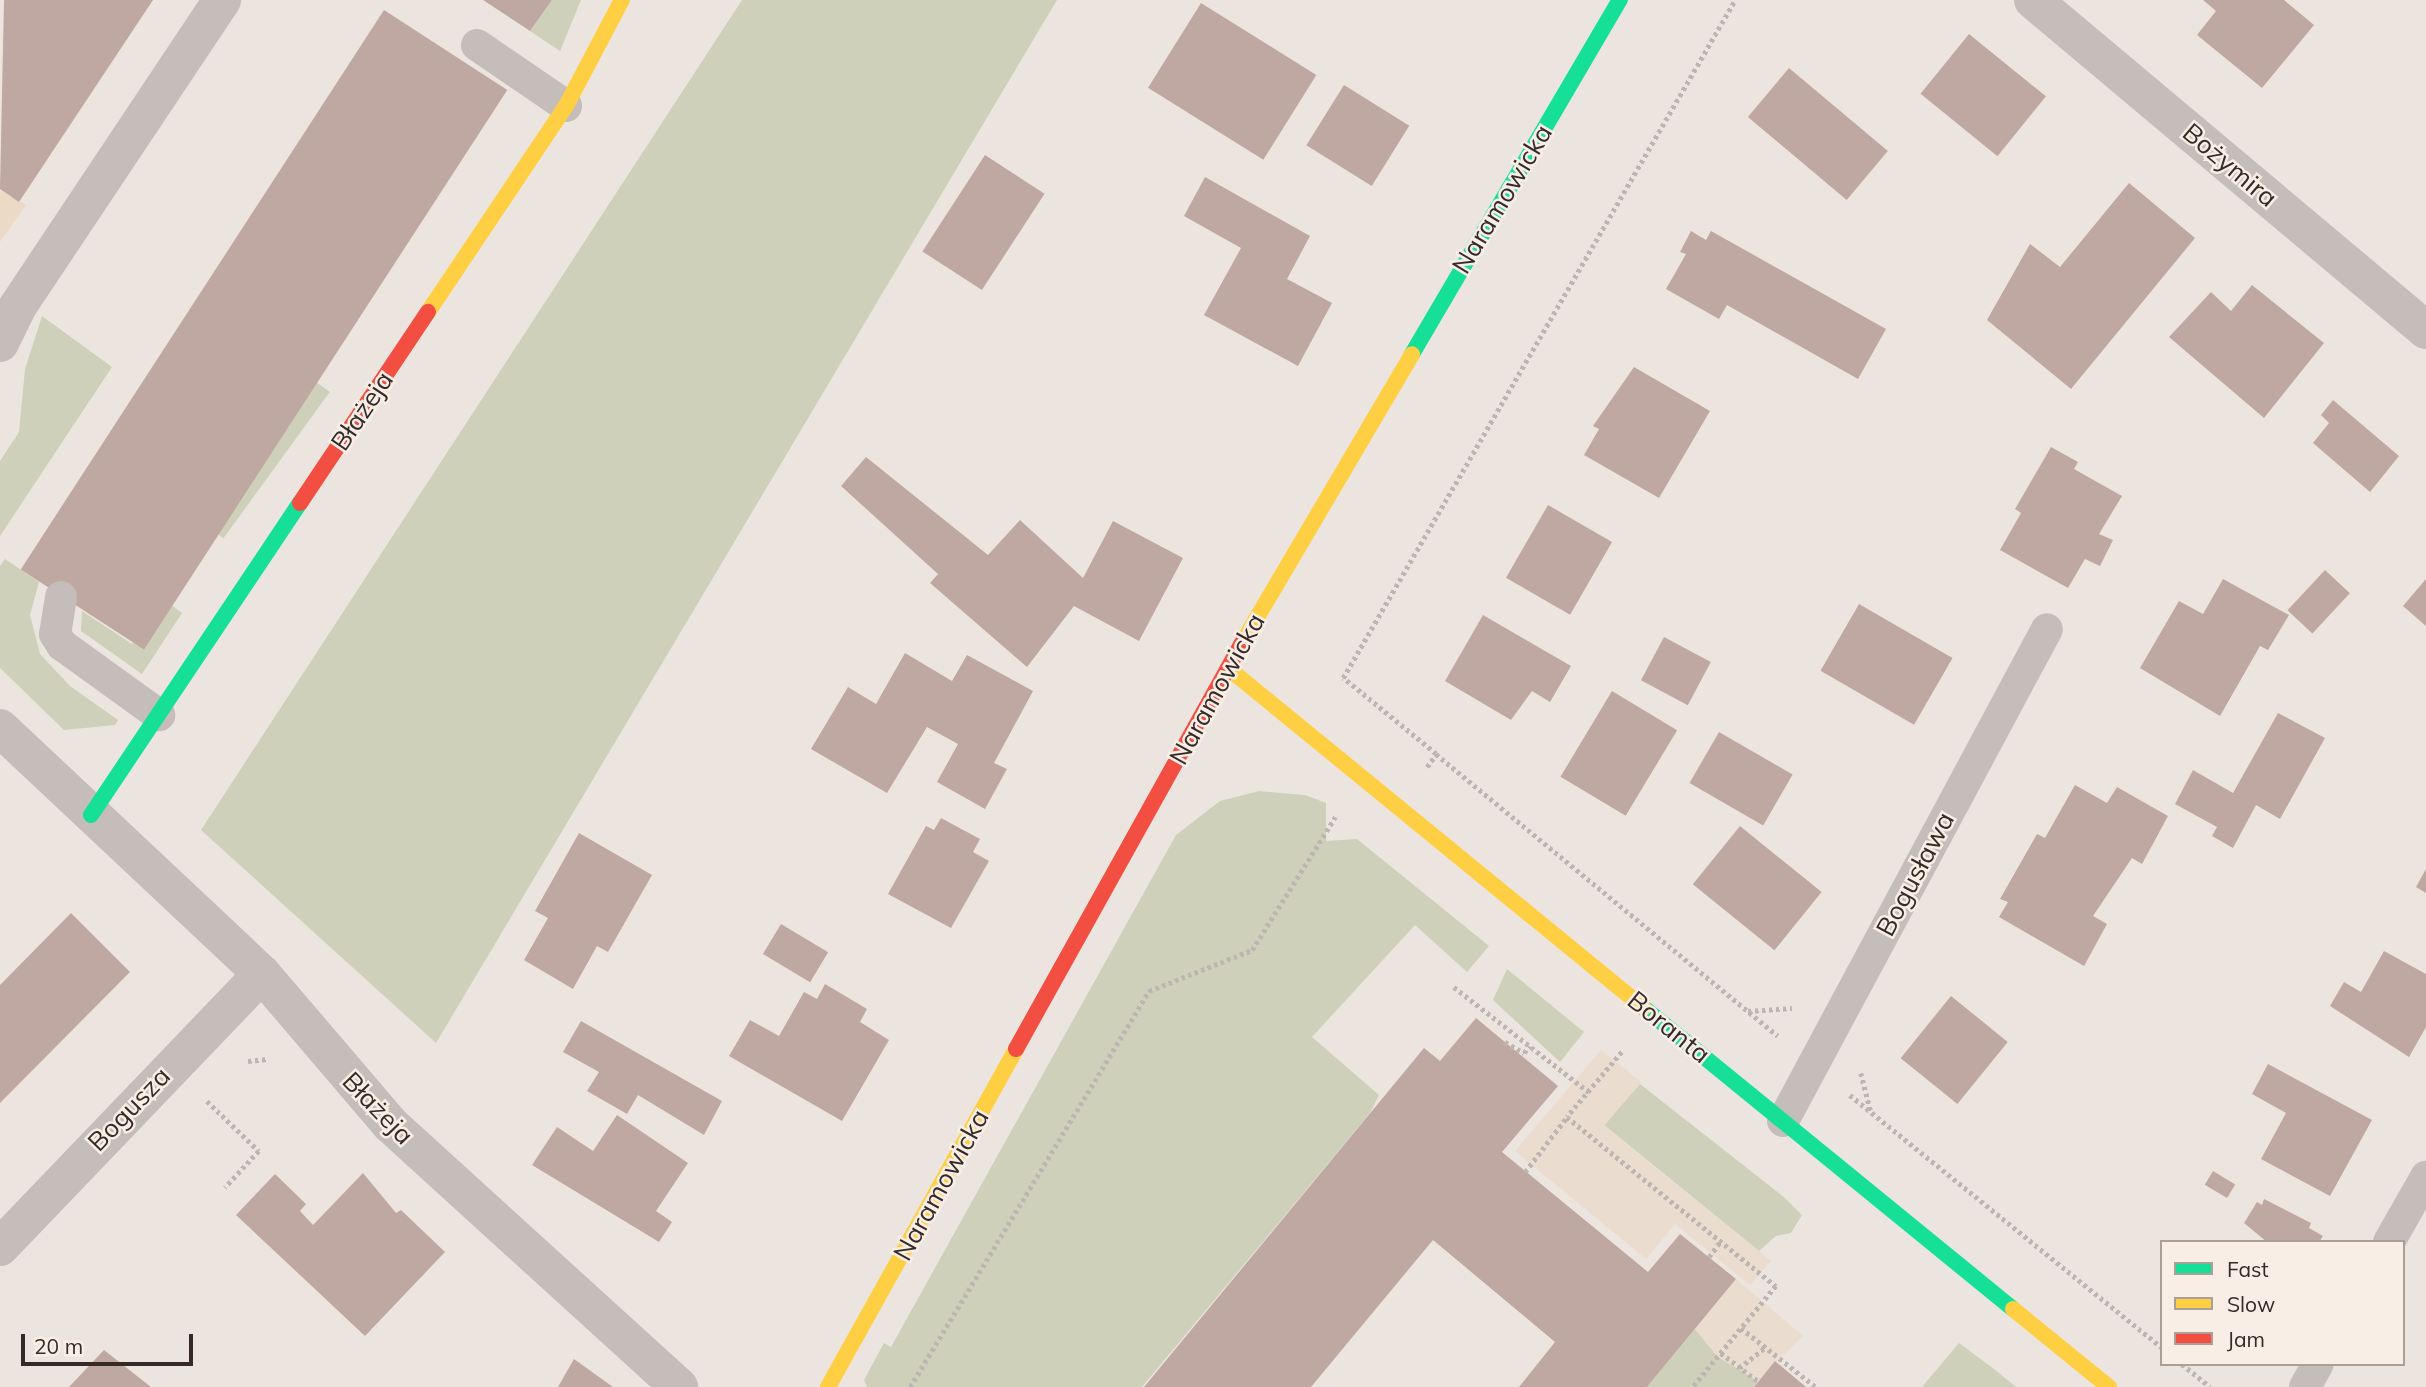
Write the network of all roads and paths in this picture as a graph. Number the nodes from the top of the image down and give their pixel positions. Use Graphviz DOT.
graph roads {
  1 [pos="222,0"];
  2 [pos="622,0"];
  3 [pos="1620,0"];
  4 [pos="2033,0"];
  5 [pos="477,45"];
  6 [pos="566,106"];
  7 [pos="2426,330"];
  8 [pos="0,343"];
  9 [pos="61,597"];
  10 [pos="2047,629"];
  11 [pos="1228,668"];
  12 [pos="159,715"];
  13 [pos="0,728"];
  14 [pos="91,815"];
  15 [pos="262,974"];
  16 [pos="1454,987"];
  17 [pos="1504,1042"];
  18 [pos="1529,1046"];
  19 [pos="1627,1046"];
  20 [pos="274,1058"];
  21 [pos="239,1063"];
  22 [pos="214,1090"];
  23 [pos="1589,1092"];
  24 [pos="1567,1117"];
  25 [pos="1783,1121"];
  26 [pos="1525,1171"];
  27 [pos="2426,1177"];
  28 [pos="225,1188"];
  29 [pos="2390,1240"];
  30 [pos="1720,1242"];
  31 [pos="0,1247"];
  32 [pos="1709,1257"];
  33 [pos="1741,1328"];
  34 [pos="1765,1348"];
  35 [pos="1721,1353"];
  36 [pos="2184,1366"];
  37 [pos="2317,1366"];
  38 [pos="1739,1368"];
  39 [pos="1758,1381"];
  40 [pos="679,1387"];
  41 [pos="828,1387"];
  42 [pos="1693,1387"];
  43 [pos="1816,1387"];
  44 [pos="2109,1387"];
  45 [pos="2210,1387"];
  46 [pos="2305,1387"];
  1 -- 8 [label="street"];
  2 -- 6 [label="street, Błażeja"];
  3 -- 11 [label="street, Naramowicka"];
  4 -- 7 [label="street, Bożymira"];
  5 -- 6 [label="lane"];
  6 -- 12 [label="street, Błażeja"];
  9 -- 12 [label="lane"];
  10 -- 25 [label="lane, Bogusława"];
  11 -- 25 [label="street, Boranta"];
  11 -- 41 [label="street, Naramowicka"];
  12 -- 14 [label="street, Błażeja"];
  13 -- 14 [label="street, Błażeja"];
  14 -- 15 [label="street, Błażeja"];
  15 -- 31 [label="street, Bogusza"];
  15 -- 40 [label="street, Błażeja"];
  16 -- 18 [label="path"];
  17 -- 18 [label="path"];
  18 -- 23 [label="path"];
  19 -- 23 [label="path"];
  20 -- 21 [label="path"];
  22 -- 28 [label="path"];
  23 -- 24 [label="path"];
  24 -- 26 [label="path"];
  24 -- 30 [label="path"];
  25 -- 44 [label="street, Boranta"];
  27 -- 29 [label="lane"];
  30 -- 32 [label="path"];
  30 -- 33 [label="path"];
  33 -- 34 [label="path"];
  33 -- 35 [label="path"];
  34 -- 38 [label="path"];
  34 -- 43 [label="path"];
  35 -- 38 [label="path"];
  35 -- 42 [label="path"];
  36 -- 45 [label="path"];
  37 -- 46 [label="lane"];
  38 -- 39 [label="path"];
}
